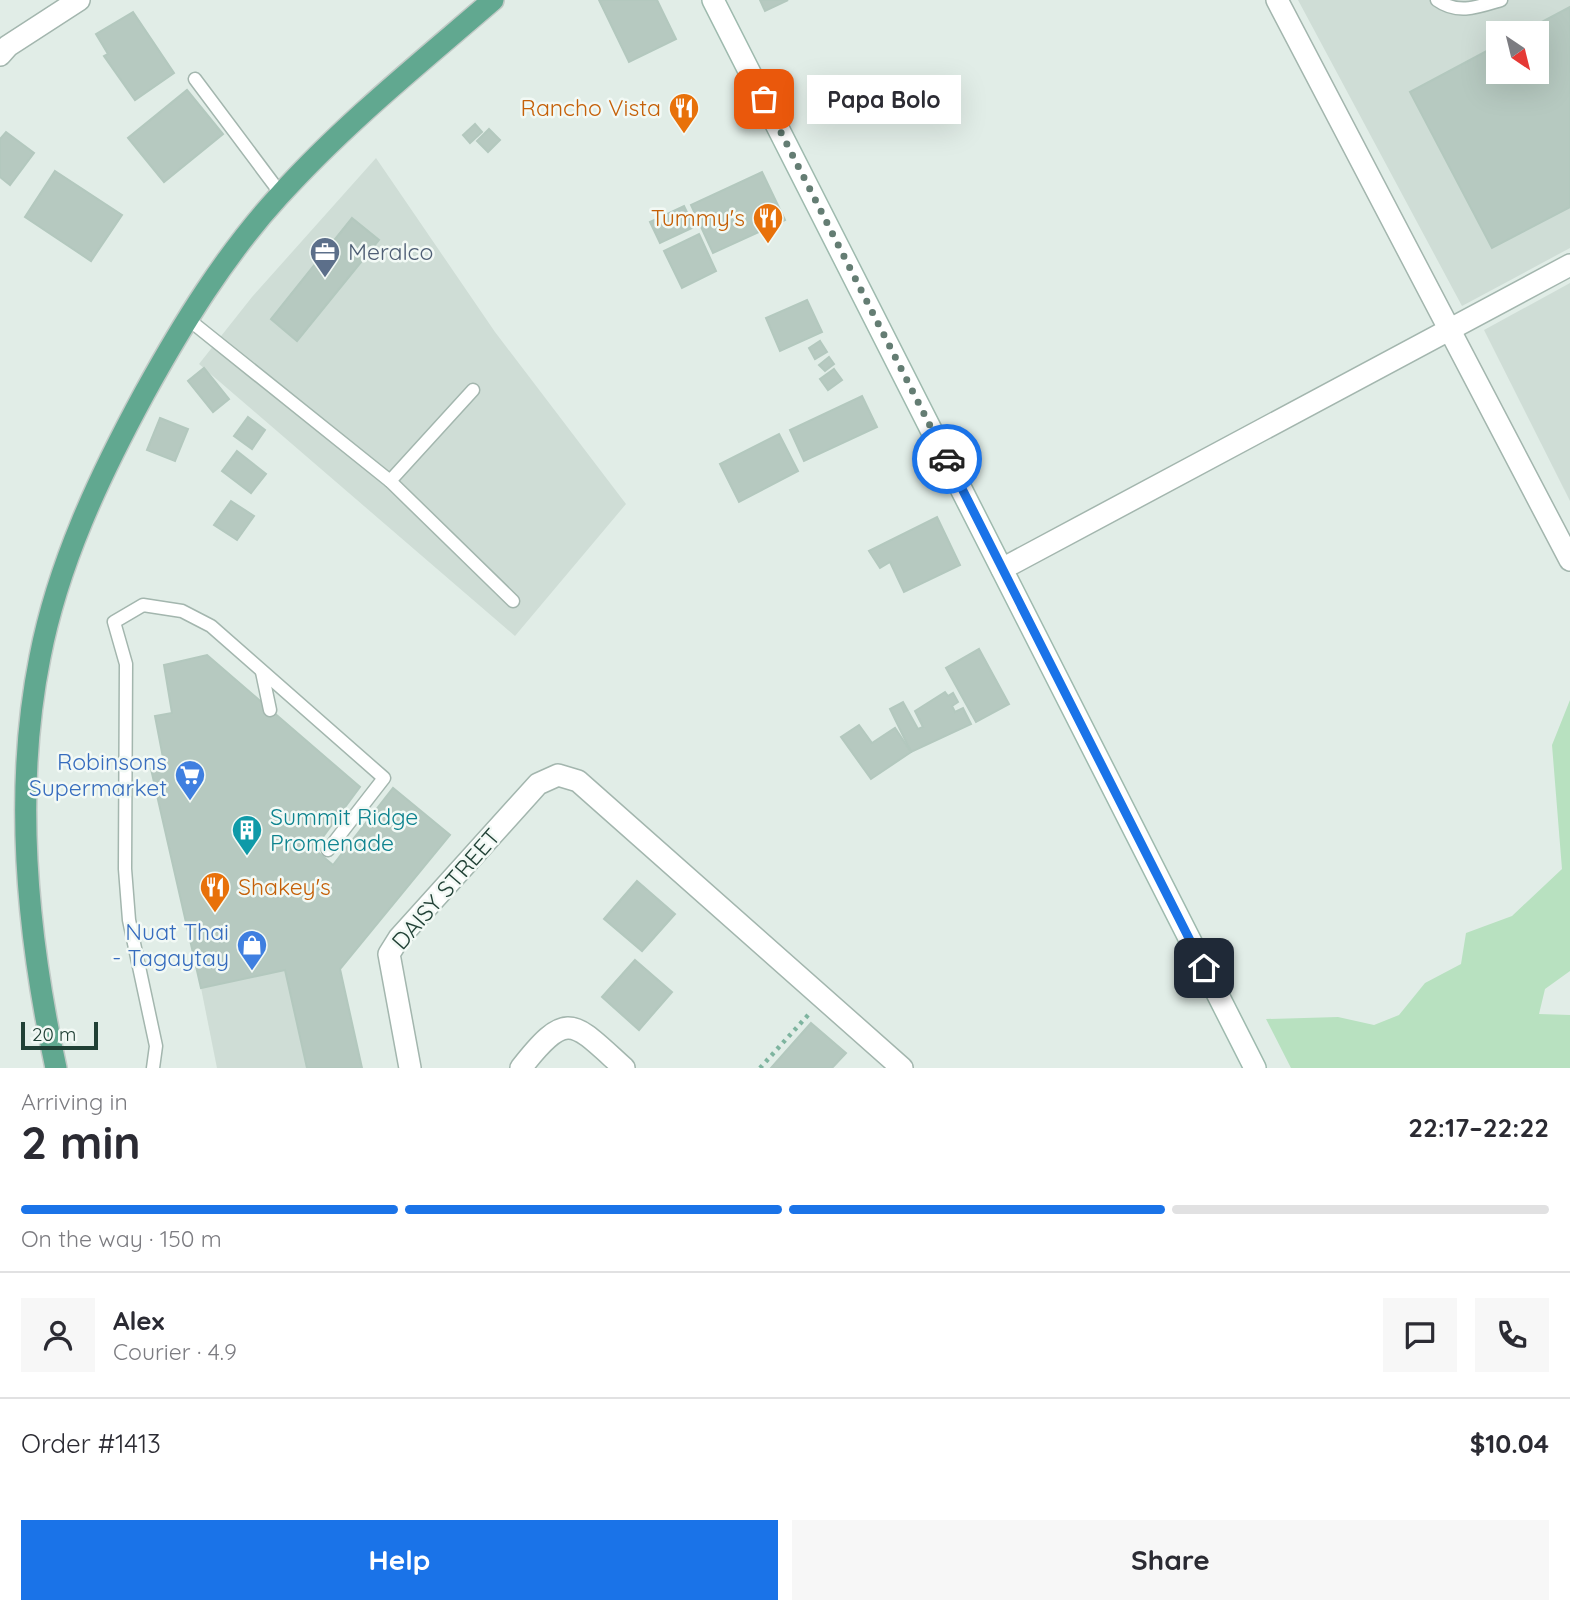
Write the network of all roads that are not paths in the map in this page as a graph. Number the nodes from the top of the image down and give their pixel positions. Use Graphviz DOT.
graph roads {
  1 [pos="79,0"];
  2 [pos="493,0"];
  3 [pos="713,0"];
  4 [pos="1277,0"];
  5 [pos="1437,0"];
  6 [pos="1486,0"];
  7 [pos="1501,0"];
  8 [pos="1474,9"];
  9 [pos="0,55"];
  10 [pos="195,79"];
  11 [pos="281,194"];
  12 [pos="1570,265"];
  13 [pos="188,319"];
  14 [pos="1451,330"];
  15 [pos="473,390"];
  16 [pos="390,481"];
  17 [pos="1570,560"];
  18 [pos="1002,569"];
  19 [pos="513,601"];
  20 [pos="262,671"];
  21 [pos="270,710"];
  22 [pos="328,850"];
  23 [pos="56,1068"];
  24 [pos="153,1068"];
  25 [pos="410,1068"];
  26 [pos="521,1068"];
  27 [pos="624,1068"];
  28 [pos="902,1068"];
  29 [pos="1255,1068"];
  1 -- 9 [label="street"];
  2 -- 11 [label="main road"];
  3 -- 18 [label="street"];
  4 -- 14 [label="street"];
  5 -- 8 [label="lane"];
  6 -- 8 [label="lane"];
  7 -- 8 [label="lane"];
  10 -- 11 [label="lane"];
  11 -- 13 [label="main road"];
  12 -- 14 [label="street"];
  13 -- 16 [label="lane"];
  13 -- 23 [label="main road"];
  14 -- 17 [label="street"];
  14 -- 18 [label="street"];
  15 -- 16 [label="lane"];
  16 -- 19 [label="lane"];
  18 -- 29 [label="street"];
  20 -- 21 [label="lane"];
  20 -- 22 [label="lane"];
  20 -- 24 [label="lane"];
  25 -- 28 [label="street, DAISY STREET"];
  26 -- 27 [label="street"];
}
